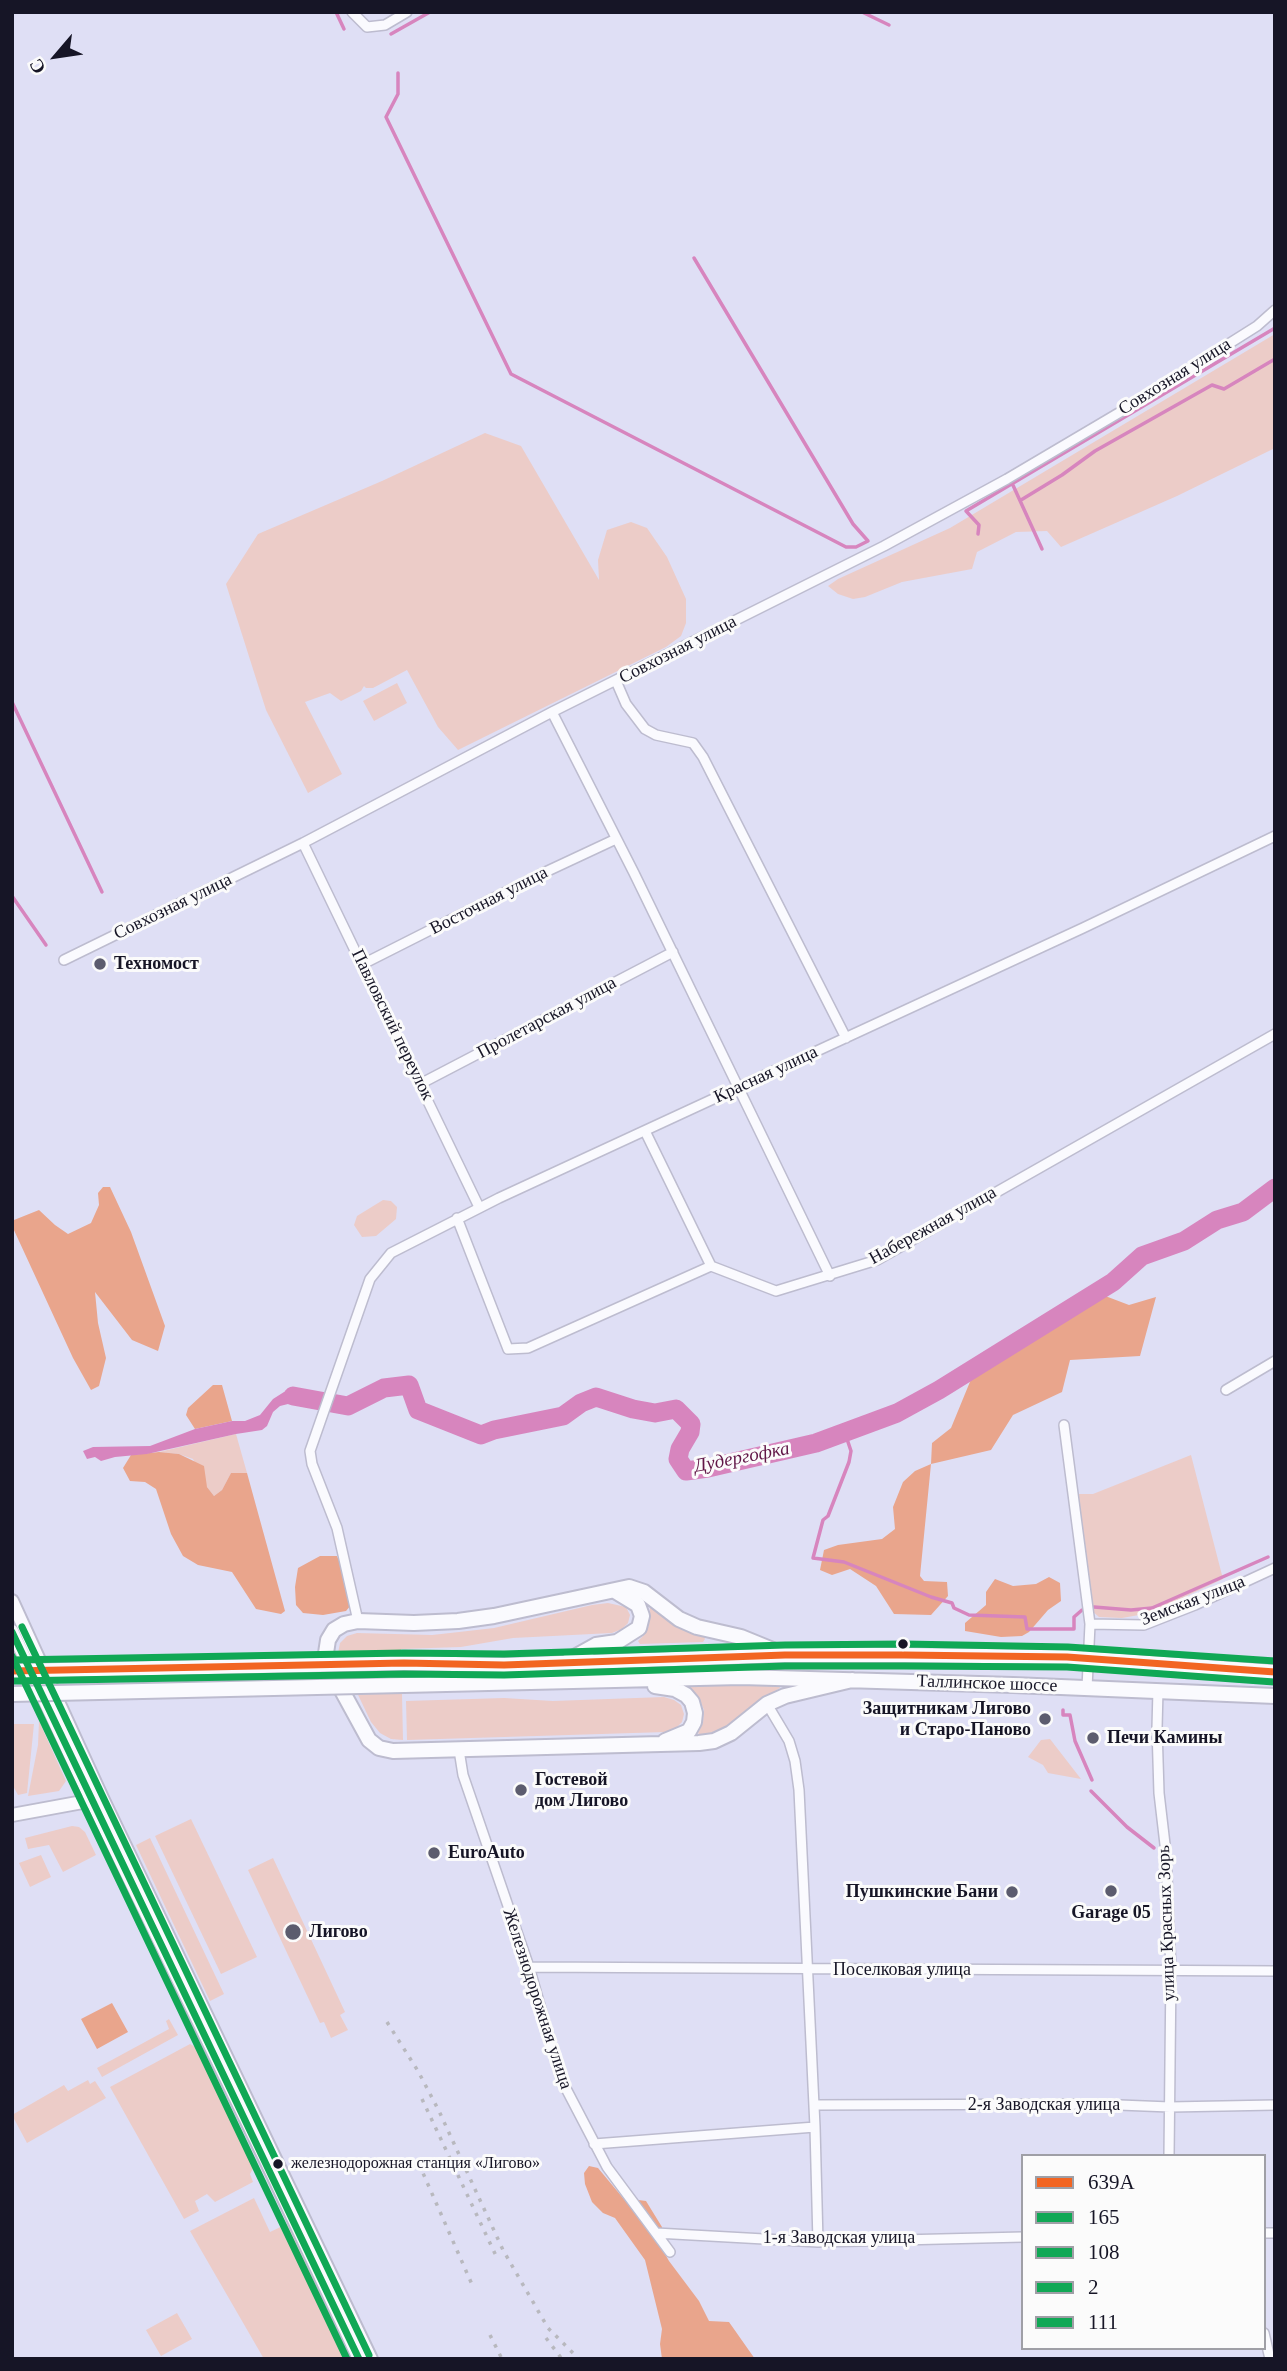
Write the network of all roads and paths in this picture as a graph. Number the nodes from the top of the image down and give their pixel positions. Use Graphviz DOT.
graph roads {
  1 [pos="352,12"];
  2 [pos="407,12"];
  3 [pos="1275,310"];
  4 [pos="616,681"];
  5 [pos="552,712"];
  6 [pos="1275,836"];
  7 [pos="616,839"];
  8 [pos="303,843"];
  9 [pos="673,952"];
  10 [pos="64,960"];
  11 [pos="363,964"];
  12 [pos="1275,1034"];
  13 [pos="846,1038"];
  14 [pos="420,1084"];
  15 [pos="738,1089"];
  16 [pos="645,1131"];
  17 [pos="479,1207"];
  18 [pos="457,1218"];
  19 [pos="711,1266"];
  20 [pos="830,1276"];
  21 [pos="1275,1361"];
  22 [pos="1226,1390"];
  23 [pos="1064,1425"];
  24 [pos="1275,1568"];
  25 [pos="612,1590"];
  26 [pos="12,1601"];
  27 [pos="358,1621"];
  28 [pos="1090,1624"];
  29 [pos="12,1631"];
  30 [pos="785,1655"];
  31 [pos="1088,1658"];
  32 [pos="565,1663"];
  33 [pos="12,1671"];
  34 [pos="1275,1672"];
  35 [pos="623,1680"];
  36 [pos="852,1680"];
  37 [pos="1087,1688"];
  38 [pos="1158,1690"];
  39 [pos="12,1694"];
  40 [pos="1275,1696"];
  41 [pos="767,1704"];
  42 [pos="656,1744"];
  43 [pos="459,1757"];
  44 [pos="97,1799"];
  45 [pos="12,1815"];
  46 [pos="529,1967"];
  47 [pos="1171,1969"];
  48 [pos="808,1970"];
  49 [pos="1275,1971"];
  50 [pos="814,2105"];
  51 [pos="1275,2105"];
  52 [pos="1170,2107"];
  53 [pos="815,2127"];
  54 [pos="594,2144"];
  55 [pos="1170,2154"];
  56 [pos="656,2233"];
  57 [pos="1021,2237"];
  58 [pos="818,2242"];
  59 [pos="670,2252"];
  60 [pos="1266,2342"];
  61 [pos="359,2359"];
  62 [pos="371,2359"];
  63 [pos="1270,2359"];
  1 -- 2 [label="street"];
  3 -- 4 [label="street, Совхозная улица"];
  4 -- 5 [label="street, Совхозная улица"];
  4 -- 13 [label="street"];
  5 -- 7 [label="street"];
  5 -- 8 [label="street, Совхозная улица"];
  6 -- 13 [label="street, Красная улица"];
  7 -- 9 [label="street"];
  7 -- 11 [label="street, Восточная улица"];
  8 -- 10 [label="street, Совхозная улица"];
  8 -- 11 [label="street, Павловский переулок"];
  9 -- 14 [label="street, Пролетарская улица"];
  9 -- 15 [label="street"];
  11 -- 14 [label="street, Павловский переулок"];
  12 -- 20 [label="street, Набережная улица"];
  13 -- 15 [label="street, Красная улица"];
  14 -- 17 [label="street, Павловский переулок"];
  15 -- 16 [label="street, Красная улица"];
  15 -- 20 [label="street"];
  16 -- 17 [label="street, Красная улица"];
  16 -- 19 [label="street"];
  17 -- 18 [label="street, Красная улица"];
  18 -- 19 [label="street"];
  18 -- 27 [label="street, Красная улица"];
  19 -- 20 [label="street, Набережная улица"];
  21 -- 22 [label="street"];
  23 -- 28 [label="street"];
  24 -- 28 [label="street, Земская улица"];
  25 -- 27 [label="main road"];
  25 -- 30 [label="main road"];
  25 -- 32 [label="main road"];
  26 -- 44 [label="main road"];
  27 -- 43 [label="main road"];
  28 -- 31 [label="street"];
  29 -- 44 [label="main road"];
  30 -- 31 [label="main road, Таллинское шоссе"];
  30 -- 32 [label="main road, Таллинское шоссе"];
  31 -- 34 [label="main road, Таллинское шоссе"];
  31 -- 37 [label="street"];
  32 -- 33 [label="main road, Таллинское шоссе, bridge"];
  35 -- 36 [label="main road, Таллинское шоссе"];
  35 -- 39 [label="main road, Таллинское шоссе, bridge"];
  35 -- 42 [label="main road"];
  36 -- 37 [label="main road, Таллинское шоссе"];
  36 -- 41 [label="main road"];
  37 -- 38 [label="main road, Таллинское шоссе"];
  38 -- 40 [label="main road, Таллинское шоссе"];
  38 -- 47 [label="street, улица Красных Зорь"];
  41 -- 42 [label="main road"];
  41 -- 48 [label="street"];
  42 -- 43 [label="main road"];
  43 -- 46 [label="street, Железнодорожная улица"];
  44 -- 45 [label="main road"];
  44 -- 61 [label="main road"];
  44 -- 62 [label="main road"];
  46 -- 48 [label="street, Поселковая улица"];
  46 -- 54 [label="street, Железнодорожная улица"];
  47 -- 48 [label="street, Поселковая улица"];
  47 -- 49 [label="street, Поселковая улица"];
  47 -- 52 [label="street, улица Красных Зорь"];
  48 -- 50 [label="street"];
  50 -- 52 [label="street, 2-я Заводская улица"];
  50 -- 53 [label="street"];
  51 -- 52 [label="street, 2-я Заводская улица"];
  52 -- 55 [label="street, улица Красных Зорь"];
  53 -- 54 [label="street"];
  53 -- 58 [label="street"];
  54 -- 56 [label="street, Железнодорожная улица"];
  56 -- 58 [label="street, 1-я Заводская улица"];
  56 -- 59 [label="street, Железнодорожная улица"];
  57 -- 58 [label="street, 1-я Заводская улица"];
  60 -- 63 [label="street"];
}
